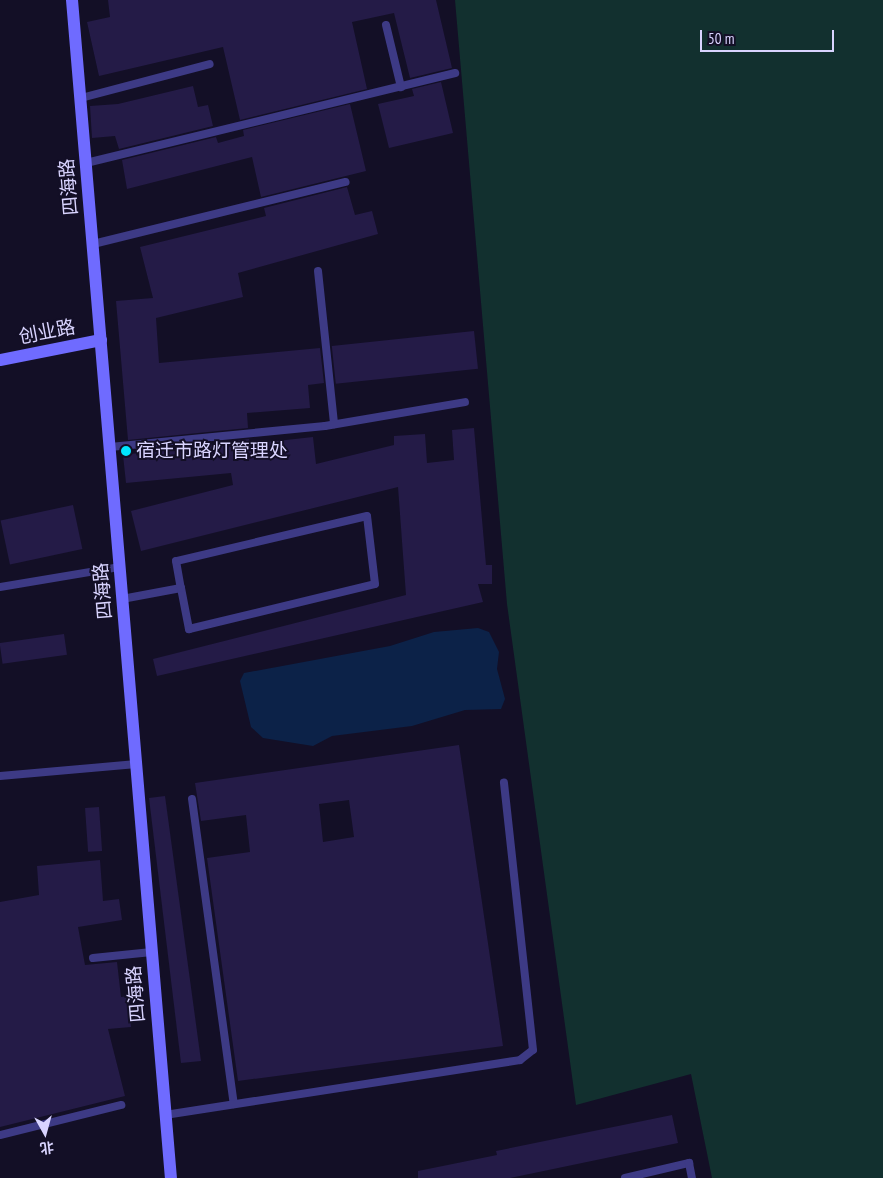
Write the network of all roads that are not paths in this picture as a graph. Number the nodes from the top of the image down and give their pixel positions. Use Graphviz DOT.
graph roads {
  1 [pos="72,0"];
  2 [pos="386,25"];
  3 [pos="210,64"];
  4 [pos="455,74"];
  5 [pos="401,87"];
  6 [pos="81,98"];
  7 [pos="86,163"];
  8 [pos="346,182"];
  9 [pos="93,244"];
  10 [pos="318,271"];
  11 [pos="101,340"];
  12 [pos="0,360"];
  13 [pos="465,402"];
  14 [pos="334,424"];
  15 [pos="110,447"];
  16 [pos="120,567"];
  17 [pos="0,587"];
  18 [pos="181,588"];
  19 [pos="122,599"];
  20 [pos="136,764"];
  21 [pos="0,776"];
  22 [pos="504,783"];
  23 [pos="192,799"];
  24 [pos="152,952"];
  25 [pos="93,958"];
  26 [pos="234,1104"];
  27 [pos="121,1105"];
  28 [pos="165,1115"];
  29 [pos="0,1134"];
  30 [pos="171,1178"];
  31 [pos="625,1178"];
  32 [pos="692,1178"];
  1 -- 6 [label="street, 四海路"];
  2 -- 5 [label="lane"];
  3 -- 6 [label="lane"];
  4 -- 5 [label="lane"];
  5 -- 7 [label="lane"];
  6 -- 7 [label="street, 四海路"];
  7 -- 9 [label="street, 四海路"];
  8 -- 9 [label="lane"];
  9 -- 11 [label="street, 四海路"];
  10 -- 14 [label="lane"];
  11 -- 12 [label="street, 创业路"];
  11 -- 15 [label="street, 四海路"];
  13 -- 14 [label="lane"];
  14 -- 15 [label="lane"];
  15 -- 16 [label="street, 四海路"];
  16 -- 17 [label="lane"];
  16 -- 19 [label="street, 四海路"];
  18 -- 18 [label="lane"];
  18 -- 19 [label="lane"];
  19 -- 20 [label="street, 四海路"];
  20 -- 21 [label="lane"];
  20 -- 24 [label="street, 四海路"];
  22 -- 26 [label="lane"];
  23 -- 26 [label="lane"];
  24 -- 25 [label="lane"];
  24 -- 28 [label="street, 四海路"];
  26 -- 28 [label="lane"];
  27 -- 29 [label="lane"];
  28 -- 30 [label="street, 四海路"];
  31 -- 32 [label="lane"];
}
